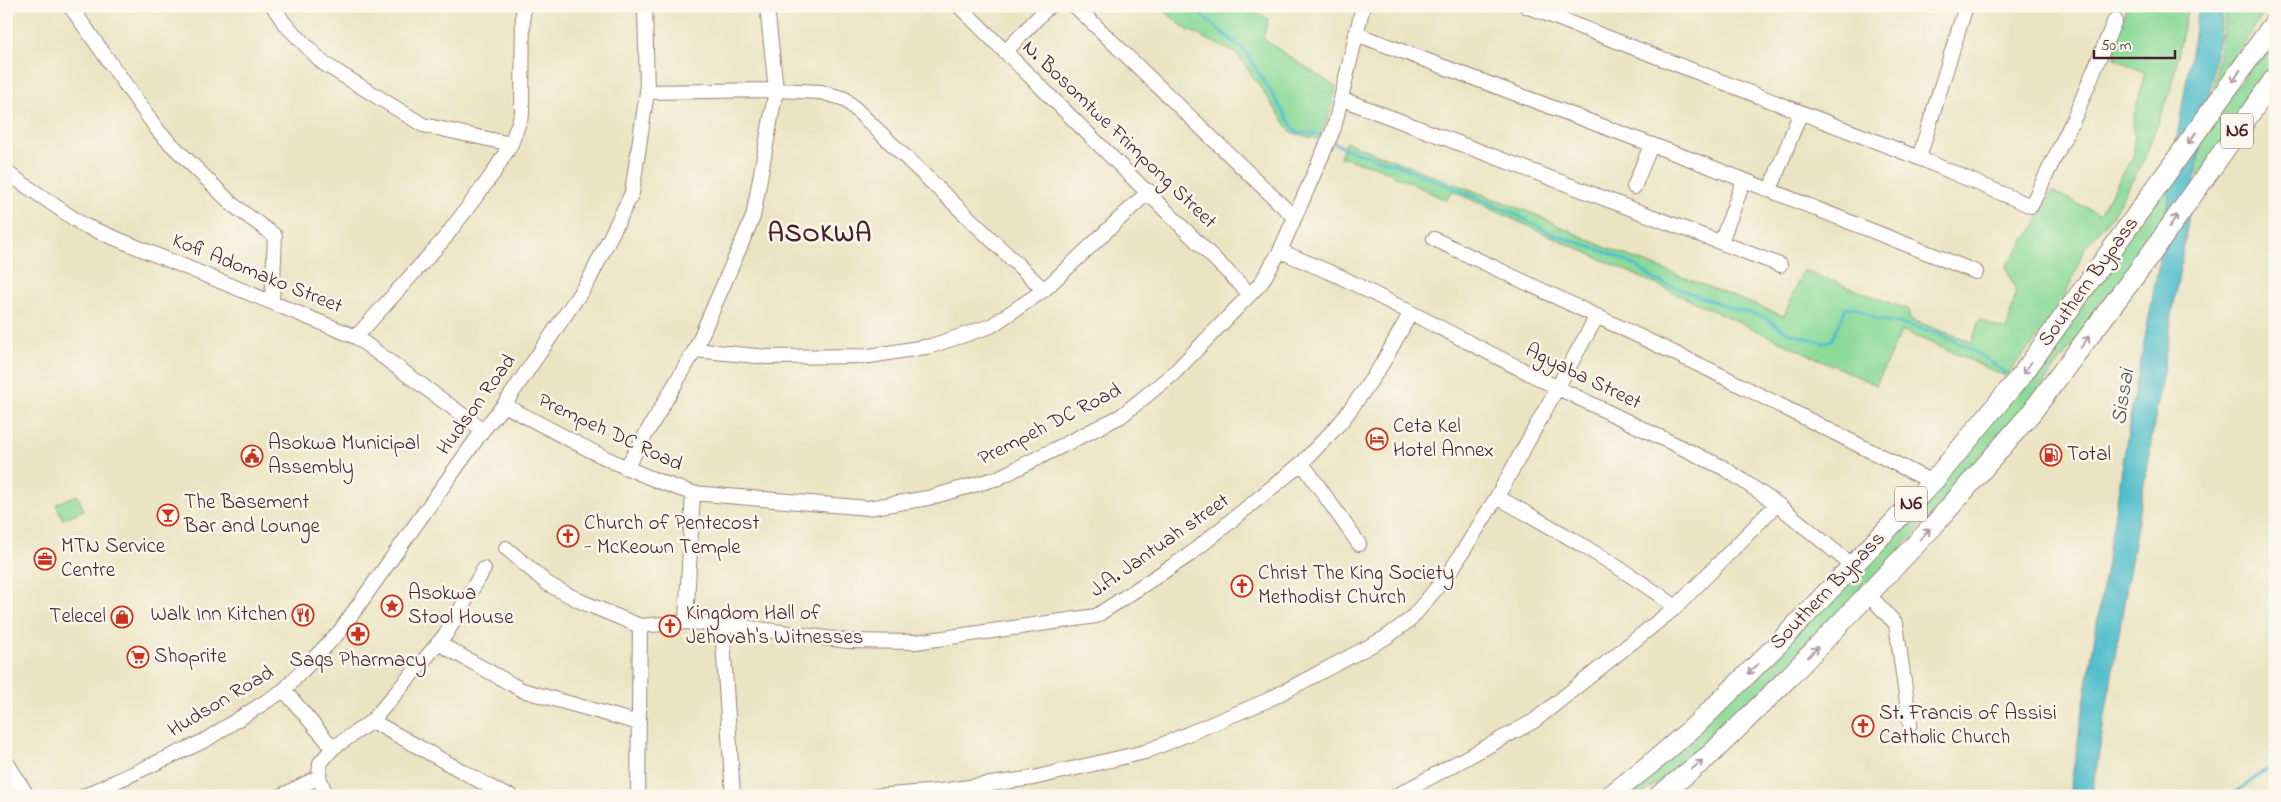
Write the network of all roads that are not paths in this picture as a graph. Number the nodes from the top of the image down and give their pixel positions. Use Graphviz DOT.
graph roads {
  1 [pos="70,6"];
  2 [pos="273,6"];
  3 [pos="523,6"];
  4 [pos="645,6"];
  5 [pos="767,6"];
  6 [pos="959,6"];
  7 [pos="1049,6"];
  8 [pos="1075,6"];
  9 [pos="1363,6"];
  10 [pos="1526,6"];
  11 [pos="1966,6"];
  12 [pos="2115,20"];
  13 [pos="2275,22"];
  14 [pos="1356,34"];
  15 [pos="1005,52"];
  16 [pos="2275,78"];
  17 [pos="776,90"];
  18 [pos="647,92"];
  19 [pos="1342,99"];
  20 [pos="1800,114"];
  21 [pos="510,144"];
  22 [pos="1651,145"];
  23 [pos="1918,158"];
  24 [pos="6,172"];
  25 [pos="1744,180"];
  26 [pos="1634,187"];
  27 [pos="1770,190"];
  28 [pos="1149,191"];
  29 [pos="1294,217"];
  30 [pos="1434,239"];
  31 [pos="1721,242"];
  32 [pos="1280,251"];
  33 [pos="1780,265"];
  34 [pos="1976,272"];
  35 [pos="1044,290"];
  36 [pos="1250,294"];
  37 [pos="272,302"];
  38 [pos="1410,314"];
  39 [pos="1597,316"];
  40 [pos="356,337"];
  41 [pos="695,350"];
  42 [pos="1556,387"];
  43 [pos="504,405"];
  44 [pos="483,430"];
  45 [pos="1302,463"];
  46 [pos="626,468"];
  47 [pos="1932,482"];
  48 [pos="693,492"];
  49 [pos="1497,497"];
  50 [pos="1777,504"];
  51 [pos="1359,544"];
  52 [pos="506,548"];
  53 [pos="1852,566"];
  54 [pos="484,569"];
  55 [pos="1868,594"];
  56 [pos="1676,607"];
  57 [pos="686,622"];
  58 [pos="722,624"];
  59 [pos="640,626"];
  60 [pos="438,643"];
  61 [pos="284,690"];
  62 [pos="372,721"];
  63 [pos="638,723"];
  64 [pos="1910,724"];
  65 [pos="333,748"];
  66 [pos="6,765"];
  67 [pos="319,777"];
  68 [pos="505,795"];
  69 [pos="25,796"];
  70 [pos="84,796"];
  71 [pos="281,796"];
  72 [pos="326,796"];
  73 [pos="638,796"];
  74 [pos="733,796"];
  75 [pos="876,796"];
  76 [pos="1396,796"];
  77 [pos="1610,796"];
  78 [pos="1659,796"];
  1 -- 37 [label="street"];
  2 -- 21 [label="street"];
  3 -- 21 [label="street"];
  4 -- 18 [label="street, Hudson Road"];
  5 -- 17 [label="street"];
  6 -- 15 [label="street, N. Bosomtwe Frimpong Street"];
  7 -- 15 [label="street"];
  8 -- 29 [label="street"];
  9 -- 14 [label="street, Prempeh DC Road"];
  10 -- 20 [label="street"];
  11 -- 23 [label="street"];
  12 -- 23 [label="street"];
  13 -- 47 [label="highway, Southern Bypass / N6, one-way"];
  14 -- 19 [label="street, Prempeh DC Road"];
  14 -- 22 [label="street"];
  15 -- 28 [label="street, N. Bosomtwe Frimpong Street"];
  55 -- 16 [label="highway, Southern Bypass / N6, one-way"];
  17 -- 18 [label="street"];
  17 -- 35 [label="street"];
  17 -- 41 [label="street"];
  18 -- 43 [label="street, Hudson Road"];
  19 -- 29 [label="street, Prempeh DC Road"];
  19 -- 31 [label="street"];
  20 -- 23 [label="street"];
  20 -- 27 [label="street"];
  21 -- 40 [label="street"];
  22 -- 25 [label="street"];
  22 -- 26 [label="street"];
  24 -- 37 [label="street, Kofi Adomako Street"];
  25 -- 27 [label="street"];
  25 -- 31 [label="street"];
  27 -- 34 [label="street"];
  28 -- 35 [label="street"];
  28 -- 36 [label="street, N. Bosomtwe Frimpong Street"];
  29 -- 32 [label="street, Prempeh DC Road"];
  30 -- 39 [label="street"];
  31 -- 33 [label="street"];
  32 -- 36 [label="street, Prempeh DC Road"];
  32 -- 38 [label="street, Agyaba Street"];
  35 -- 41 [label="street"];
  36 -- 48 [label="street, Prempeh DC Road"];
  37 -- 40 [label="street, Kofi Adomako Street"];
  38 -- 42 [label="street, Agyaba Street"];
  38 -- 45 [label="street, J.A. Jantuah street"];
  39 -- 42 [label="street"];
  39 -- 47 [label="street"];
  40 -- 44 [label="street, Kofi Adomako Street"];
  41 -- 46 [label="street"];
  42 -- 49 [label="street"];
  42 -- 50 [label="street, Agyaba Street"];
  43 -- 44 [label="street, Hudson Road"];
  43 -- 46 [label="street, Prempeh DC Road"];
  44 -- 61 [label="street, Hudson Road"];
  45 -- 51 [label="street"];
  45 -- 58 [label="street, J.A. Jantuah street"];
  46 -- 48 [label="street, Prempeh DC Road"];
  47 -- 53 [label="highway, Southern Bypass / N6"];
  48 -- 57 [label="street"];
  49 -- 56 [label="street"];
  49 -- 75 [label="street"];
  50 -- 53 [label="street, Agyaba Street"];
  50 -- 56 [label="street"];
  52 -- 59 [label="street"];
  53 -- 77 [label="highway, Southern Bypass / N6, one-way"];
  54 -- 60 [label="street"];
  55 -- 64 [label="street"];
  78 -- 55 [label="highway, Southern Bypass / N6, one-way"];
  56 -- 76 [label="street"];
  57 -- 58 [label="street, J.A. Jantuah street"];
  57 -- 59 [label="street, J.A. Jantuah street"];
  58 -- 74 [label="street"];
  59 -- 63 [label="street"];
  60 -- 62 [label="street"];
  60 -- 63 [label="street"];
  61 -- 65 [label="street"];
  61 -- 70 [label="street, Hudson Road"];
  62 -- 65 [label="street"];
  62 -- 68 [label="street"];
  63 -- 73 [label="street"];
  65 -- 67 [label="street"];
  66 -- 69 [label="main road"];
  67 -- 71 [label="street"];
  67 -- 72 [label="street"];
}
